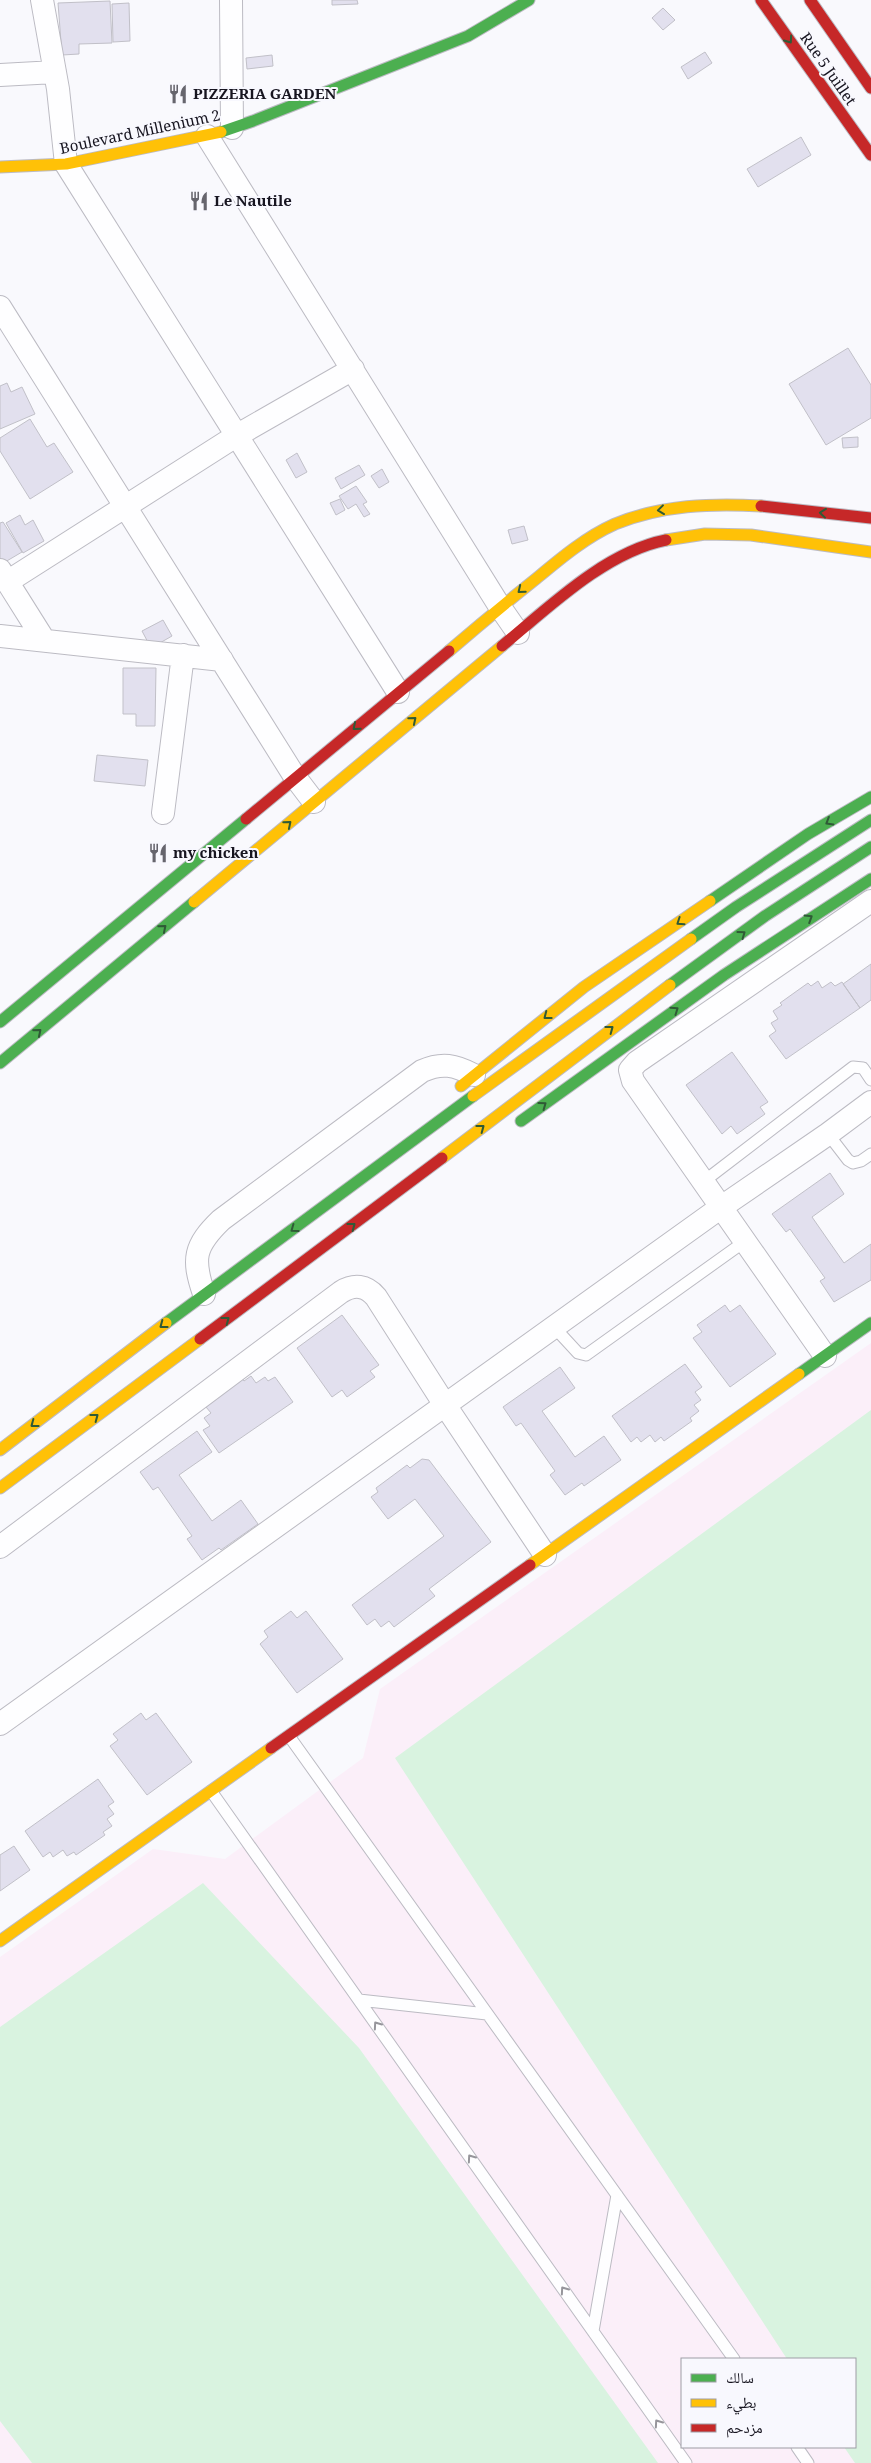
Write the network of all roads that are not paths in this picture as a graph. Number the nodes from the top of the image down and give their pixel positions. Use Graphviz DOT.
graph roads {
  1 [pos="42,0"];
  2 [pos="231,0"];
  3 [pos="529,0"];
  4 [pos="761,0"];
  5 [pos="810,0"];
  6 [pos="54,72"];
  7 [pos="0,75"];
  8 [pos="871,88"];
  9 [pos="232,128"];
  10 [pos="207,136"];
  11 [pos="871,155"];
  12 [pos="66,164"];
  13 [pos="0,167"];
  14 [pos="0,307"];
  15 [pos="353,369"];
  16 [pos="236,436"];
  17 [pos="125,506"];
  18 [pos="871,518"];
  19 [pos="871,552"];
  20 [pos="4,576"];
  21 [pos="500,607"];
  22 [pos="518,633"];
  23 [pos="0,636"];
  24 [pos="44,640"];
  25 [pos="183,655"];
  26 [pos="222,660"];
  27 [pos="398,692"];
  28 [pos="295,778"];
  29 [pos="871,797"];
  30 [pos="314,802"];
  31 [pos="163,813"];
  32 [pos="871,820"];
  33 [pos="871,847"];
  34 [pos="871,879"];
  35 [pos="871,901"];
  36 [pos="0,1022"];
  37 [pos="0,1063"];
  38 [pos="474,1075"];
  39 [pos="871,1080"];
  40 [pos="454,1092"];
  41 [pos="871,1102"];
  42 [pos="421,1120"];
  43 [pos="508,1130"];
  44 [pos="828,1134"];
  45 [pos="871,1154"];
  46 [pos="376,1169"];
  47 [pos="703,1182"];
  48 [pos="720,1208"];
  49 [pos="351,1242"];
  50 [pos="744,1242"];
  51 [pos="299,1266"];
  52 [pos="204,1294"];
  53 [pos="871,1323"];
  54 [pos="554,1327"];
  55 [pos="825,1356"];
  56 [pos="445,1405"];
  57 [pos="0,1450"];
  58 [pos="0,1488"];
  59 [pos="0,1546"];
  60 [pos="545,1555"];
  61 [pos="0,1724"];
  62 [pos="288,1736"];
  63 [pos="211,1791"];
  64 [pos="0,1941"];
  65 [pos="359,2000"];
  66 [pos="487,2014"];
  67 [pos="617,2195"];
  68 [pos="593,2330"];
  69 [pos="733,2358"];
  70 [pos="798,2448"];
  71 [pos="686,2463"];
  72 [pos="808,2463"];
  1 -- 6 [label="street"];
  2 -- 9 [label="street"];
  3 -- 9 [label="main road, Boulevard Millenium 2"];
  4 -- 11 [label="main road, Rue 5 Juillet, one-way"];
  5 -- 8 [label="main road, Rue 5 Juillet"];
  6 -- 7 [label="street"];
  6 -- 12 [label="street"];
  9 -- 10 [label="main road, Boulevard Millenium 2"];
  10 -- 12 [label="main road, Boulevard Millenium 2"];
  10 -- 15 [label="street"];
  12 -- 13 [label="main road, Boulevard Millenium 2"];
  12 -- 16 [label="street"];
  14 -- 17 [label="street"];
  15 -- 16 [label="street"];
  15 -- 21 [label="street"];
  16 -- 17 [label="street"];
  16 -- 27 [label="street"];
  17 -- 20 [label="street"];
  17 -- 26 [label="street"];
  18 -- 21 [label="main road, one-way"];
  19 -- 22 [label="main road"];
  20 -- 24 [label="street"];
  21 -- 22 [label="street"];
  21 -- 27 [label="main road"];
  30 -- 22 [label="main road, one-way"];
  23 -- 24 [label="street"];
  24 -- 25 [label="street"];
  25 -- 26 [label="street"];
  25 -- 31 [label="street"];
  26 -- 28 [label="street"];
  27 -- 28 [label="main road, one-way"];
  28 -- 30 [label="street"];
  28 -- 36 [label="main road"];
  29 -- 38 [label="main road, one-way"];
  37 -- 30 [label="main road, one-way"];
  32 -- 46 [label="main road"];
  51 -- 33 [label="main road, one-way"];
  43 -- 34 [label="main road, one-way"];
  35 -- 47 [label="street"];
  38 -- 40 [label="main road"];
  38 -- 52 [label="street"];
  39 -- 47 [label="lane"];
  41 -- 44 [label="street"];
  42 -- 46 [label="main road"];
  44 -- 45 [label="lane"];
  44 -- 48 [label="street"];
  46 -- 52 [label="main road, one-way"];
  47 -- 48 [label="street"];
  48 -- 50 [label="street"];
  48 -- 54 [label="street"];
  49 -- 51 [label="main road"];
  50 -- 54 [label="lane"];
  50 -- 55 [label="street"];
  58 -- 51 [label="main road, one-way"];
  52 -- 57 [label="main road, one-way"];
  53 -- 55 [label="main road"];
  54 -- 56 [label="street"];
  55 -- 60 [label="main road"];
  56 -- 59 [label="street"];
  56 -- 60 [label="street"];
  56 -- 61 [label="street"];
  60 -- 62 [label="main road"];
  62 -- 63 [label="main road"];
  62 -- 66 [label="lane"];
  63 -- 64 [label="main road"];
  63 -- 65 [label="lane"];
  65 -- 66 [label="lane"];
  68 -- 65 [label="lane, one-way"];
  66 -- 67 [label="lane"];
  67 -- 68 [label="lane"];
  67 -- 69 [label="lane"];
  71 -- 68 [label="lane, one-way"];
  70 -- 72 [label="lane"];
}
